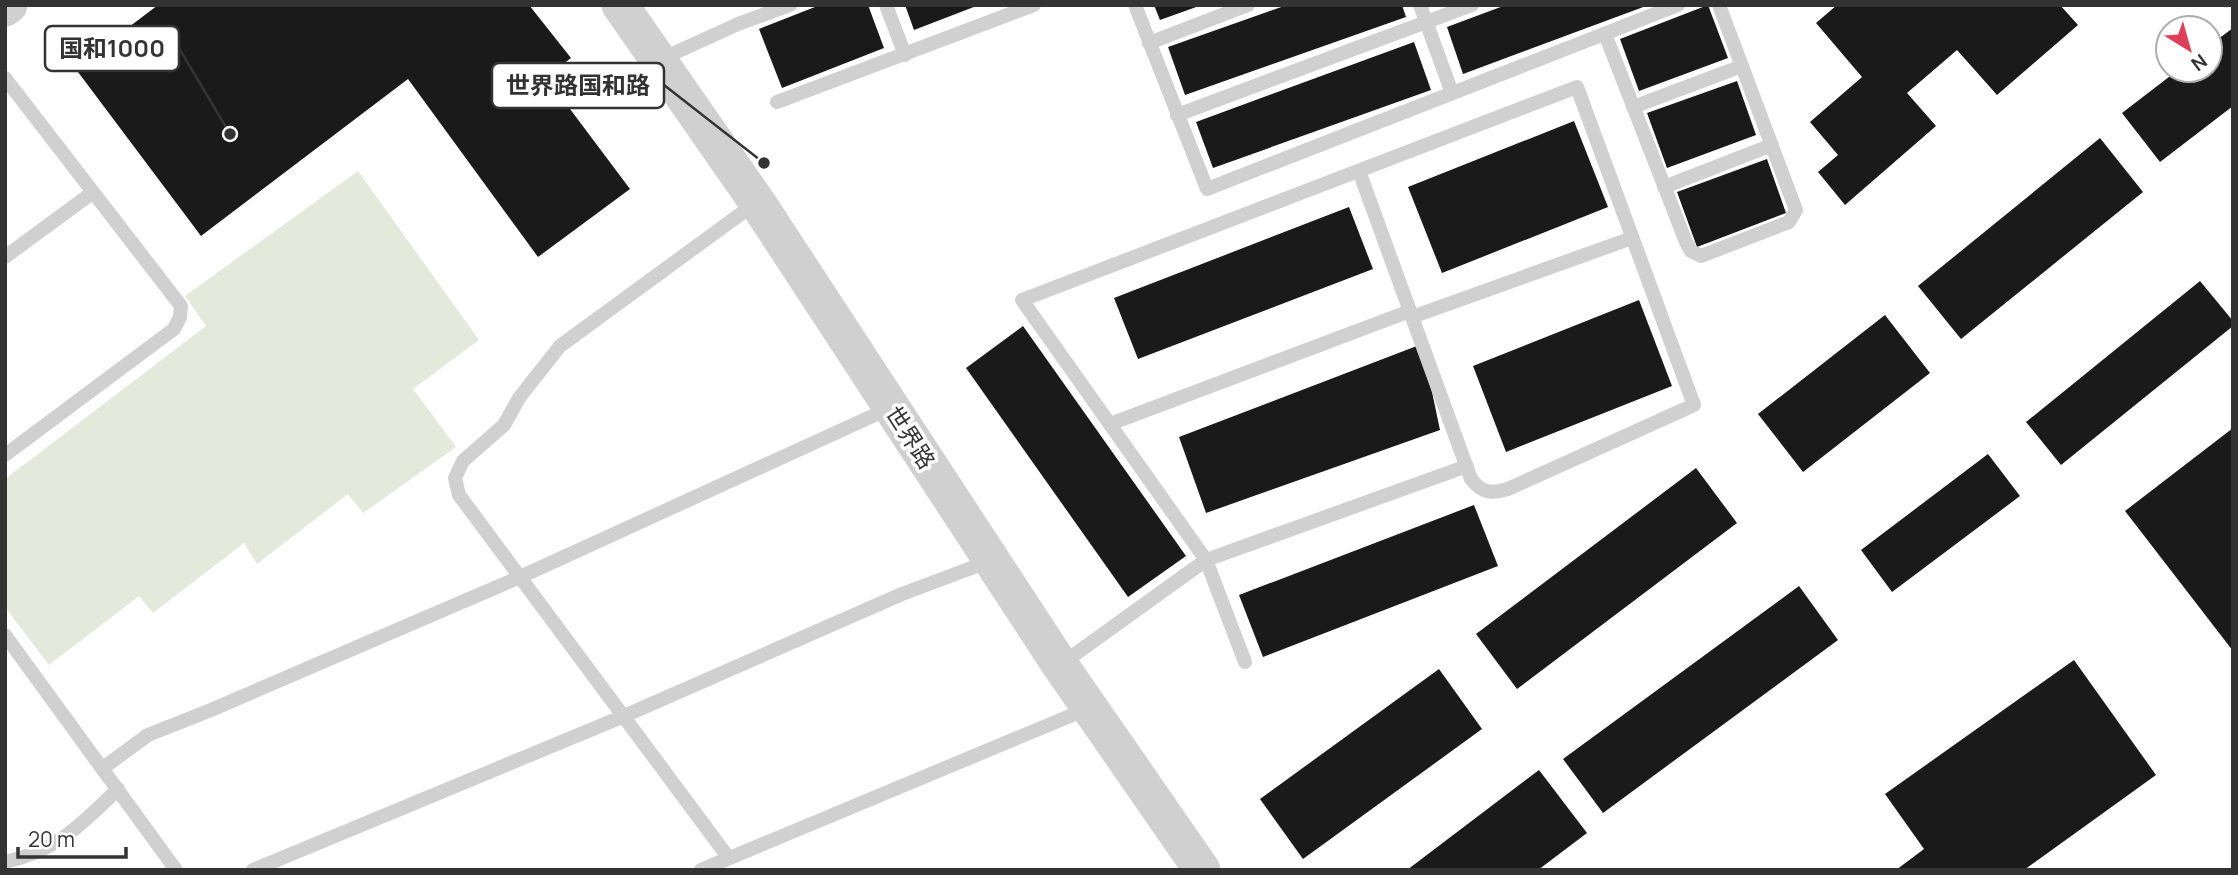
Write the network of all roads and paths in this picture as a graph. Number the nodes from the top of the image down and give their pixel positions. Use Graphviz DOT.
graph roads {
  1 [pos="620,5"];
  2 [pos="790,5"];
  3 [pos="886,5"];
  4 [pos="1034,5"];
  5 [pos="1135,5"];
  6 [pos="1248,5"];
  7 [pos="1420,5"];
  8 [pos="1472,5"];
  9 [pos="1678,5"];
  10 [pos="1719,5"];
  11 [pos="1426,22"];
  12 [pos="1605,34"];
  13 [pos="1149,43"];
  14 [pos="905,55"];
  15 [pos="659,61"];
  16 [pos="1742,66"];
  17 [pos="5,78"];
  18 [pos="1452,93"];
  19 [pos="777,102"];
  20 [pos="1633,107"];
  21 [pos="1177,115"];
  22 [pos="1772,145"];
  23 [pos="1359,171"];
  24 [pos="1664,187"];
  25 [pos="92,192"];
  26 [pos="757,202"];
  27 [pos="1632,238"];
  28 [pos="5,257"];
  29 [pos="1411,314"];
  30 [pos="891,407"];
  31 [pos="1110,424"];
  32 [pos="5,456"];
  33 [pos="1466,466"];
  34 [pos="991,560"];
  35 [pos="1206,561"];
  36 [pos="520,577"];
  37 [pos="5,635"];
  38 [pos="1245,663"];
  39 [pos="1059,665"];
  40 [pos="1089,708"];
  41 [pos="624,716"];
  42 [pos="103,768"];
  43 [pos="118,789"];
  44 [pos="728,857"];
  45 [pos="5,862"];
  46 [pos="176,870"];
  47 [pos="253,870"];
  48 [pos="701,870"];
  49 [pos="1202,870"];
  1 -- 15 [label="street, 世界路"];
  2 -- 15 [label="lane"];
  3 -- 14 [label="lane"];
  4 -- 14 [label="lane"];
  5 -- 13 [label="lane"];
  6 -- 13 [label="lane"];
  7 -- 11 [label="lane"];
  8 -- 11 [label="lane"];
  9 -- 12 [label="lane"];
  10 -- 16 [label="lane"];
  11 -- 18 [label="lane"];
  11 -- 21 [label="lane"];
  12 -- 18 [label="lane"];
  12 -- 20 [label="lane"];
  13 -- 21 [label="lane"];
  14 -- 19 [label="lane"];
  15 -- 26 [label="street, 世界路"];
  16 -- 20 [label="lane"];
  16 -- 22 [label="lane"];
  17 -- 25 [label="lane"];
  18 -- 21 [label="lane"];
  20 -- 24 [label="lane"];
  22 -- 24 [label="lane"];
  22 -- 24 [label="lane"];
  23 -- 27 [label="lane"];
  23 -- 29 [label="lane"];
  23 -- 31 [label="lane"];
  25 -- 28 [label="lane"];
  25 -- 32 [label="lane"];
  26 -- 30 [label="street, 世界路"];
  26 -- 36 [label="lane"];
  27 -- 29 [label="lane"];
  27 -- 33 [label="lane"];
  29 -- 31 [label="lane"];
  29 -- 33 [label="lane"];
  30 -- 34 [label="street, 世界路"];
  30 -- 36 [label="lane"];
  31 -- 35 [label="lane"];
  33 -- 35 [label="lane"];
  34 -- 39 [label="street, 世界路"];
  34 -- 41 [label="lane"];
  35 -- 38 [label="lane"];
  35 -- 39 [label="lane"];
  36 -- 41 [label="lane"];
  36 -- 42 [label="lane"];
  37 -- 42 [label="lane"];
  39 -- 40 [label="street, 世界路"];
  40 -- 44 [label="lane"];
  40 -- 49 [label="street, 世界路"];
  41 -- 44 [label="lane"];
  41 -- 47 [label="lane"];
  42 -- 43 [label="lane"];
  43 -- 45 [label="lane"];
  43 -- 46 [label="lane"];
  44 -- 48 [label="lane"];
}
